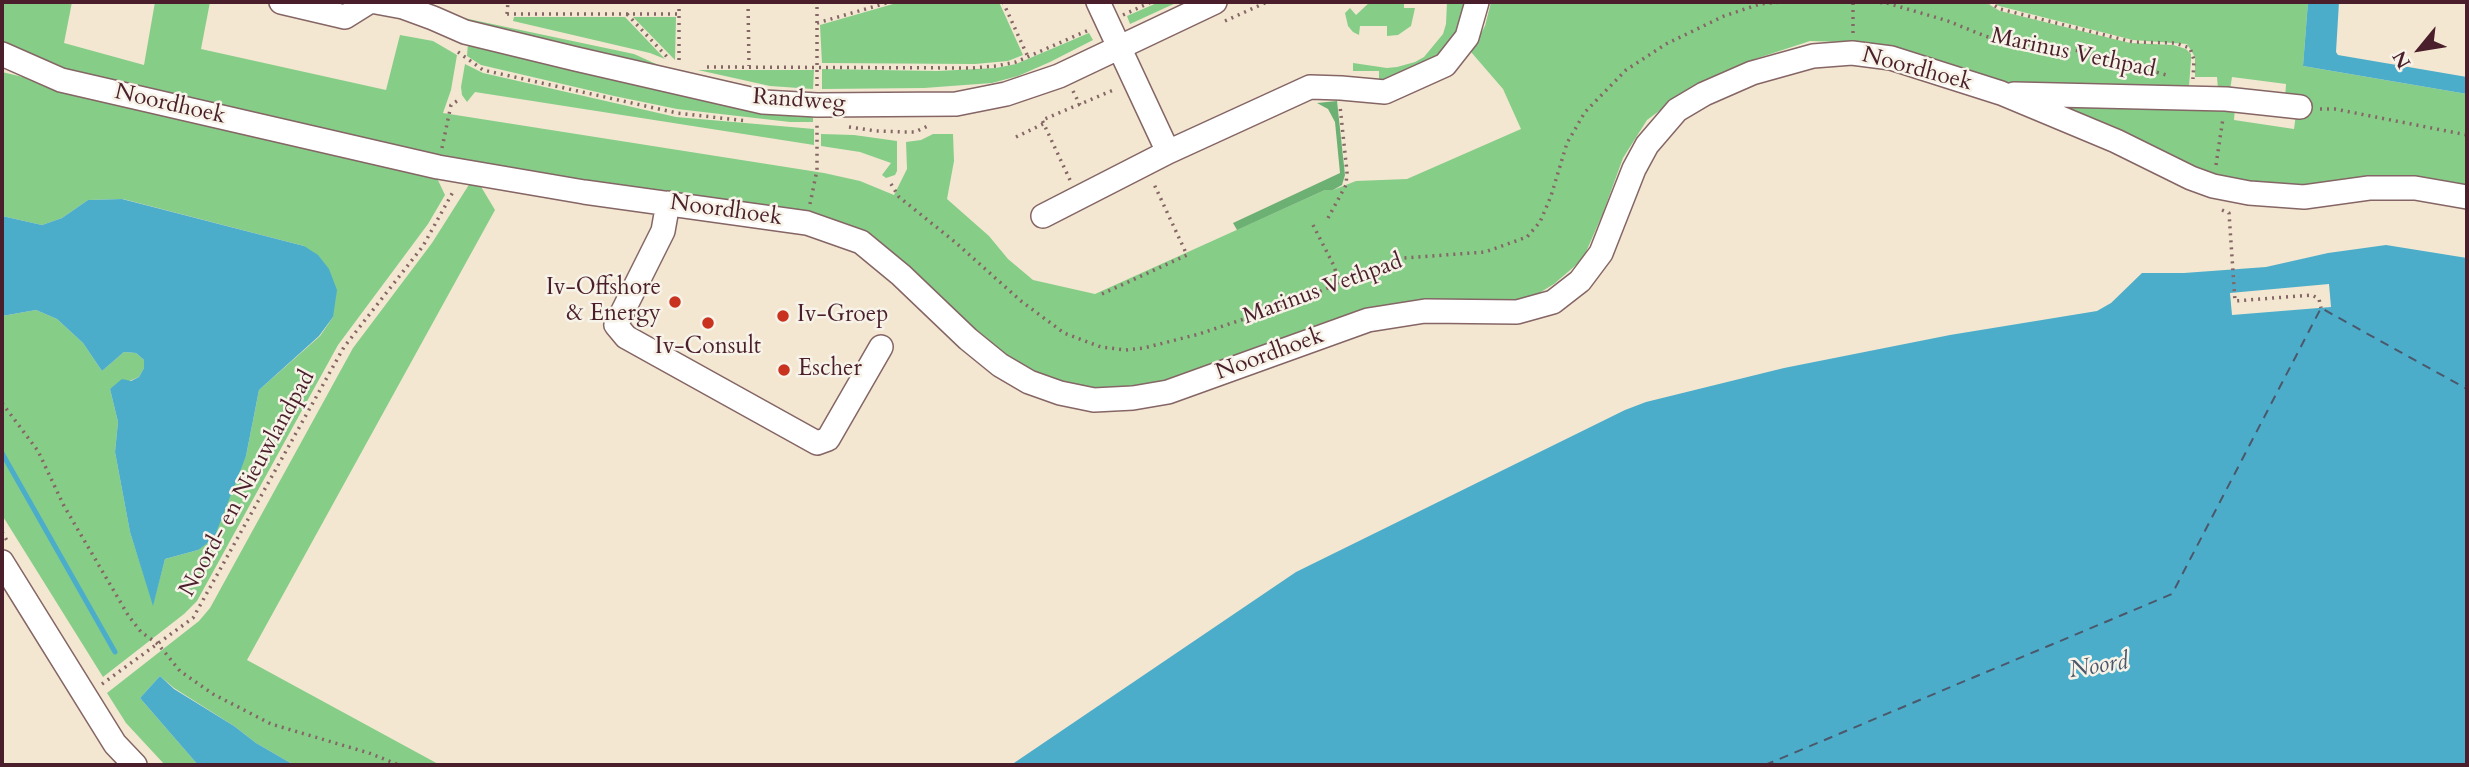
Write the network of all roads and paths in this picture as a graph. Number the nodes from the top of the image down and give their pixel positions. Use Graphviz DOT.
graph roads {
  1 [pos="281,2"];
  2 [pos="369,2"];
  3 [pos="376,2"];
  4 [pos="508,2"];
  5 [pos="679,2"];
  6 [pos="748,2"];
  7 [pos="817,2"];
  8 [pos="890,2"];
  9 [pos="1003,2"];
  10 [pos="1151,2"];
  11 [pos="1215,2"];
  12 [pos="1782,2"];
  13 [pos="1853,2"];
  14 [pos="1873,2"];
  15 [pos="1989,2"];
  16 [pos="1476,7"];
  17 [pos="1102,12"];
  18 [pos="507,14"];
  19 [pos="627,14"];
  20 [pos="679,14"];
  21 [pos="817,23"];
  22 [pos="506,24"];
  23 [pos="1853,38"];
  24 [pos="1119,49"];
  25 [pos="2,54"];
  26 [pos="1028,57"];
  27 [pos="817,66"];
  28 [pos="698,67"];
  29 [pos="749,67"];
  30 [pos="2187,87"];
  31 [pos="1340,88"];
  32 [pos="1116,89"];
  33 [pos="1073,91"];
  34 [pos="2001,93"];
  35 [pos="457,101"];
  36 [pos="817,105"];
  37 [pos="1080,105"];
  38 [pos="2300,107"];
  39 [pos="1043,124"];
  40 [pos="2467,135"];
  41 [pos="1016,137"];
  42 [pos="2220,138"];
  43 [pos="1168,152"];
  44 [pos="2217,159"];
  45 [pos="1144,164"];
  46 [pos="438,167"];
  47 [pos="461,172"];
  48 [pos="891,184"];
  49 [pos="2467,197"];
  50 [pos="1079,198"];
  51 [pos="668,203"];
  52 [pos="2229,213"];
  53 [pos="1043,216"];
  54 [pos="1328,218"];
  55 [pos="807,223"];
  56 [pos="1313,225"];
  57 [pos="1340,285"];
  58 [pos="1102,295"];
  59 [pos="2321,308"];
  60 [pos="881,347"];
  61 [pos="2,402"];
  62 [pos="2,562"];
  63 [pos="158,644"];
  64 [pos="84,696"];
  65 [pos="135,765"];
  66 [pos="399,765"];
  1 -- 2 [label="street"];
  3 -- 36 [label="street, Randweg"];
  4 -- 18 [label="path"];
  5 -- 20 [label="path"];
  6 -- 29 [label="path"];
  7 -- 21 [label="path"];
  8 -- 21 [label="path"];
  9 -- 26 [label="path"];
  10 -- 17 [label="path, Randweg"];
  11 -- 24 [label="street, Randweg"];
  12 -- 57 [label="path, Marinus Vethpad"];
  13 -- 23 [label="path"];
  14 -- 30 [label="path, Marinus Vethpad"];
  15 -- 30 [label="path"];
  16 -- 31 [label="street"];
  17 -- 24 [label="street"];
  17 -- 26 [label="path, Randweg"];
  18 -- 19 [label="path"];
  18 -- 22 [label="path"];
  19 -- 20 [label="path"];
  19 -- 20 [label="path"];
  21 -- 27 [label="path"];
  24 -- 36 [label="street, Randweg"];
  24 -- 43 [label="street"];
  25 -- 46 [label="street, Noordhoek"];
  26 -- 27 [label="path, Randweg"];
  27 -- 29 [label="path, Randweg"];
  27 -- 36 [label="path"];
  28 -- 29 [label="path, Randweg"];
  30 -- 34 [label="street"];
  30 -- 38 [label="street"];
  31 -- 43 [label="street"];
  31 -- 54 [label="path"];
  32 -- 37 [label="path"];
  33 -- 37 [label="path"];
  34 -- 49 [label="street, Noordhoek"];
  34 -- 55 [label="street, Noordhoek"];
  35 -- 46 [label="path"];
  36 -- 55 [label="path"];
  37 -- 39 [label="path"];
  38 -- 40 [label="path"];
  39 -- 41 [label="path"];
  39 -- 50 [label="path"];
  42 -- 44 [label="path"];
  43 -- 45 [label="street"];
  45 -- 50 [label="street"];
  45 -- 58 [label="path"];
  46 -- 47 [label="street, Noordhoek"];
  47 -- 51 [label="street, Noordhoek"];
  47 -- 63 [label="path, Noord- en Nieuwlandpad"];
  48 -- 57 [label="path, Marinus Vethpad"];
  50 -- 53 [label="street"];
  51 -- 55 [label="street, Noordhoek"];
  51 -- 60 [label="street"];
  52 -- 59 [label="path"];
  56 -- 57 [label="path"];
  61 -- 63 [label="path"];
  62 -- 64 [label="street"];
  63 -- 64 [label="path, Noord- en Nieuwlandpad"];
  63 -- 66 [label="path"];
  64 -- 65 [label="street"];
}
